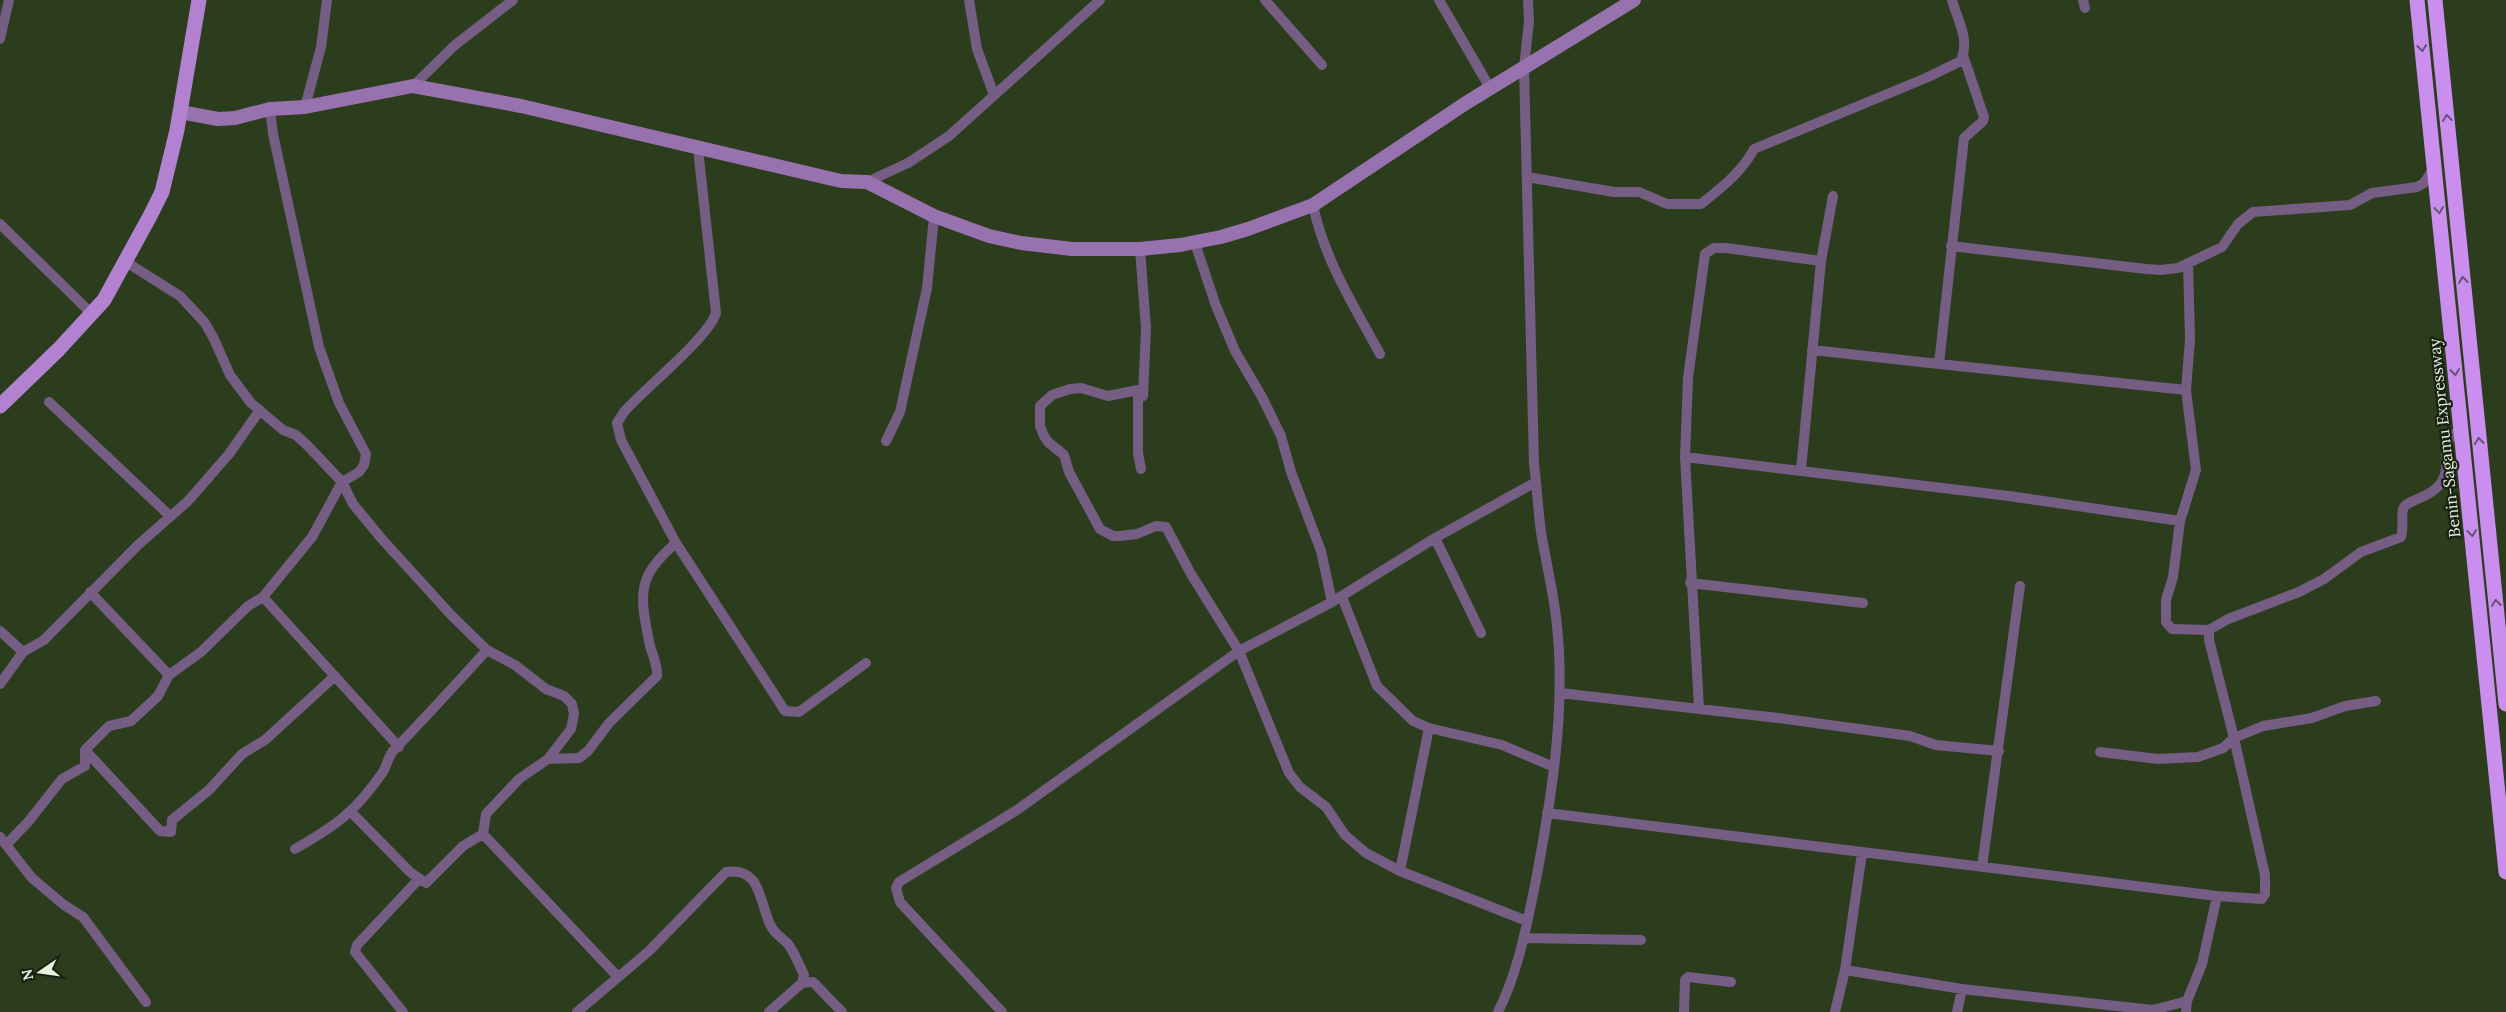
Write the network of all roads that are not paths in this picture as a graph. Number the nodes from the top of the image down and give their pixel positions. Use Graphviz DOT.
graph roads {
  1 [pos="9,0"];
  2 [pos="199,0"];
  3 [pos="327,0"];
  4 [pos="513,0"];
  5 [pos="969,0"];
  6 [pos="1100,0"];
  7 [pos="1264,0"];
  8 [pos="1439,0"];
  9 [pos="1528,0"];
  10 [pos="1634,0"];
  11 [pos="1952,0"];
  12 [pos="2417,0"];
  13 [pos="2435,0"];
  14 [pos="0,39"];
  15 [pos="1963,55"];
  16 [pos="1322,65"];
  17 [pos="1524,68"];
  18 [pos="413,86"];
  19 [pos="1490,88"];
  20 [pos="994,95"];
  21 [pos="306,107"];
  22 [pos="270,109"];
  23 [pos="180,112"];
  24 [pos="698,149"];
  25 [pos="2434,168"];
  26 [pos="1527,176"];
  27 [pos="867,182"];
  28 [pos="1833,196"];
  29 [pos="1313,205"];
  30 [pos="934,216"];
  31 [pos="0,224"];
  32 [pos="1195,242"];
  33 [pos="1951,246"];
  34 [pos="1140,249"];
  35 [pos="1821,261"];
  36 [pos="126,262"];
  37 [pos="2188,263"];
  38 [pos="92,314"];
  39 [pos="1812,350"];
  40 [pos="1380,354"];
  41 [pos="1939,364"];
  42 [pos="1138,390"];
  43 [pos="2186,390"];
  44 [pos="49,402"];
  45 [pos="0,406"];
  46 [pos="260,410"];
  47 [pos="2461,429"];
  48 [pos="886,441"];
  49 [pos="1685,457"];
  50 [pos="1141,470"];
  51 [pos="1801,470"];
  52 [pos="342,482"];
  53 [pos="1536,482"];
  54 [pos="170,516"];
  55 [pos="2180,520"];
  56 [pos="1435,538"];
  57 [pos="676,543"];
  58 [pos="1690,583"];
  59 [pos="2020,586"];
  60 [pos="90,592"];
  61 [pos="1342,596"];
  62 [pos="263,597"];
  63 [pos="1332,602"];
  64 [pos="1863,603"];
  65 [pos="2209,630"];
  66 [pos="0,631"];
  67 [pos="1480,633"];
  68 [pos="487,650"];
  69 [pos="1239,651"];
  70 [pos="23,652"];
  71 [pos="866,663"];
  72 [pos="169,675"];
  73 [pos="335,676"];
  74 [pos="0,684"];
  75 [pos="1560,693"];
  76 [pos="2376,701"];
  77 [pos="2506,704"];
  78 [pos="1699,708"];
  79 [pos="1429,728"];
  80 [pos="2234,738"];
  81 [pos="399,747"];
  82 [pos="85,750"];
  83 [pos="1999,751"];
  84 [pos="2100,752"];
  85 [pos="548,759"];
  86 [pos="1554,767"];
  87 [pos="352,812"];
  88 [pos="1547,813"];
  89 [pos="483,834"];
  90 [pos="3,841"];
  91 [pos="295,849"];
  92 [pos="1862,853"];
  93 [pos="1982,867"];
  94 [pos="1400,871"];
  95 [pos="2506,872"];
  96 [pos="419,879"];
  97 [pos="2217,896"];
  98 [pos="1528,921"];
  99 [pos="1524,938"];
  100 [pos="1641,940"];
  101 [pos="1845,970"];
  102 [pos="618,977"];
  103 [pos="1731,982"];
  104 [pos="802,983"];
  105 [pos="1962,989"];
  106 [pos="2187,1001"];
  107 [pos="146,1002"];
  108 [pos="403,1012"];
  109 [pos="577,1012"];
  110 [pos="769,1012"];
  111 [pos="842,1012"];
  112 [pos="1002,1012"];
  113 [pos="1498,1012"];
  114 [pos="1684,1012"];
  115 [pos="1835,1012"];
  116 [pos="1957,1012"];
  117 [pos="2186,1012"];
  1 -- 14 [label="street"];
  2 -- 23 [label="main road"];
  3 -- 21 [label="street"];
  4 -- 18 [label="street"];
  5 -- 20 [label="street"];
  6 -- 20 [label="street"];
  7 -- 16 [label="street"];
  8 -- 19 [label="street"];
  9 -- 17 [label="street"];
  10 -- 17 [label="street"];
  11 -- 15 [label="street"];
  12 -- 25 [label="highway, Benin-Sagamu Expressway, one-way"];
  77 -- 13 [label="highway, one-way"];
  15 -- 26 [label="street"];
  15 -- 33 [label="street"];
  17 -- 19 [label="street"];
  17 -- 26 [label="street"];
  18 -- 21 [label="street"];
  18 -- 24 [label="street"];
  19 -- 29 [label="street"];
  20 -- 27 [label="street"];
  21 -- 22 [label="street"];
  22 -- 23 [label="street"];
  22 -- 52 [label="street"];
  23 -- 36 [label="main road"];
  24 -- 27 [label="street"];
  24 -- 57 [label="street"];
  25 -- 37 [label="street"];
  25 -- 47 [label="highway, Benin-Sagamu Expressway, one-way"];
  26 -- 53 [label="street"];
  27 -- 30 [label="street"];
  28 -- 35 [label="street"];
  29 -- 32 [label="street"];
  29 -- 40 [label="street"];
  30 -- 34 [label="street"];
  30 -- 48 [label="street"];
  31 -- 38 [label="street"];
  32 -- 34 [label="street"];
  32 -- 63 [label="street"];
  33 -- 37 [label="street"];
  33 -- 41 [label="street"];
  34 -- 42 [label="street"];
  35 -- 39 [label="street"];
  35 -- 49 [label="street"];
  36 -- 38 [label="main road"];
  36 -- 46 [label="street"];
  37 -- 43 [label="street"];
  38 -- 45 [label="main road"];
  39 -- 41 [label="street"];
  39 -- 51 [label="street"];
  41 -- 43 [label="street"];
  42 -- 50 [label="street"];
  42 -- 69 [label="street"];
  43 -- 55 [label="street"];
  44 -- 54 [label="street"];
  46 -- 52 [label="street"];
  46 -- 54 [label="street"];
  47 -- 65 [label="street"];
  47 -- 95 [label="highway, Benin-Sagamu Expressway, one-way"];
  49 -- 51 [label="street"];
  49 -- 58 [label="street"];
  51 -- 55 [label="street"];
  52 -- 62 [label="street"];
  52 -- 68 [label="street"];
  53 -- 56 [label="street"];
  53 -- 75 [label="street"];
  54 -- 60 [label="street"];
  55 -- 65 [label="street"];
  56 -- 61 [label="street"];
  56 -- 67 [label="street"];
  57 -- 71 [label="street"];
  57 -- 85 [label="street"];
  58 -- 64 [label="street"];
  58 -- 78 [label="street"];
  59 -- 83 [label="street"];
  60 -- 70 [label="street"];
  60 -- 72 [label="street"];
  61 -- 63 [label="street"];
  61 -- 79 [label="street"];
  62 -- 72 [label="street"];
  62 -- 73 [label="street"];
  63 -- 69 [label="street"];
  65 -- 80 [label="street"];
  66 -- 70 [label="street"];
  68 -- 81 [label="street"];
  68 -- 85 [label="street"];
  69 -- 94 [label="street"];
  69 -- 112 [label="street"];
  70 -- 74 [label="street"];
  72 -- 82 [label="street"];
  73 -- 81 [label="street"];
  73 -- 82 [label="street"];
  75 -- 78 [label="street"];
  75 -- 86 [label="street"];
  76 -- 80 [label="street"];
  78 -- 83 [label="street"];
  79 -- 86 [label="street"];
  79 -- 94 [label="street"];
  80 -- 84 [label="street"];
  80 -- 97 [label="street"];
  81 -- 87 [label="street"];
  82 -- 90 [label="street"];
  83 -- 93 [label="street"];
  85 -- 89 [label="street"];
  86 -- 88 [label="street"];
  87 -- 91 [label="street"];
  87 -- 96 [label="street"];
  88 -- 92 [label="street"];
  88 -- 98 [label="street"];
  89 -- 96 [label="street"];
  89 -- 102 [label="street"];
  90 -- 107 [label="street"];
  92 -- 93 [label="street"];
  92 -- 101 [label="street"];
  93 -- 97 [label="street"];
  94 -- 98 [label="street"];
  96 -- 108 [label="street"];
  97 -- 106 [label="street"];
  98 -- 99 [label="street"];
  99 -- 100 [label="street"];
  99 -- 113 [label="street"];
  101 -- 105 [label="street"];
  101 -- 115 [label="street"];
  102 -- 104 [label="street"];
  102 -- 109 [label="street"];
  103 -- 114 [label="street"];
  104 -- 110 [label="street"];
  104 -- 111 [label="street"];
  105 -- 106 [label="street"];
  105 -- 116 [label="street"];
  106 -- 117 [label="street"];
}
